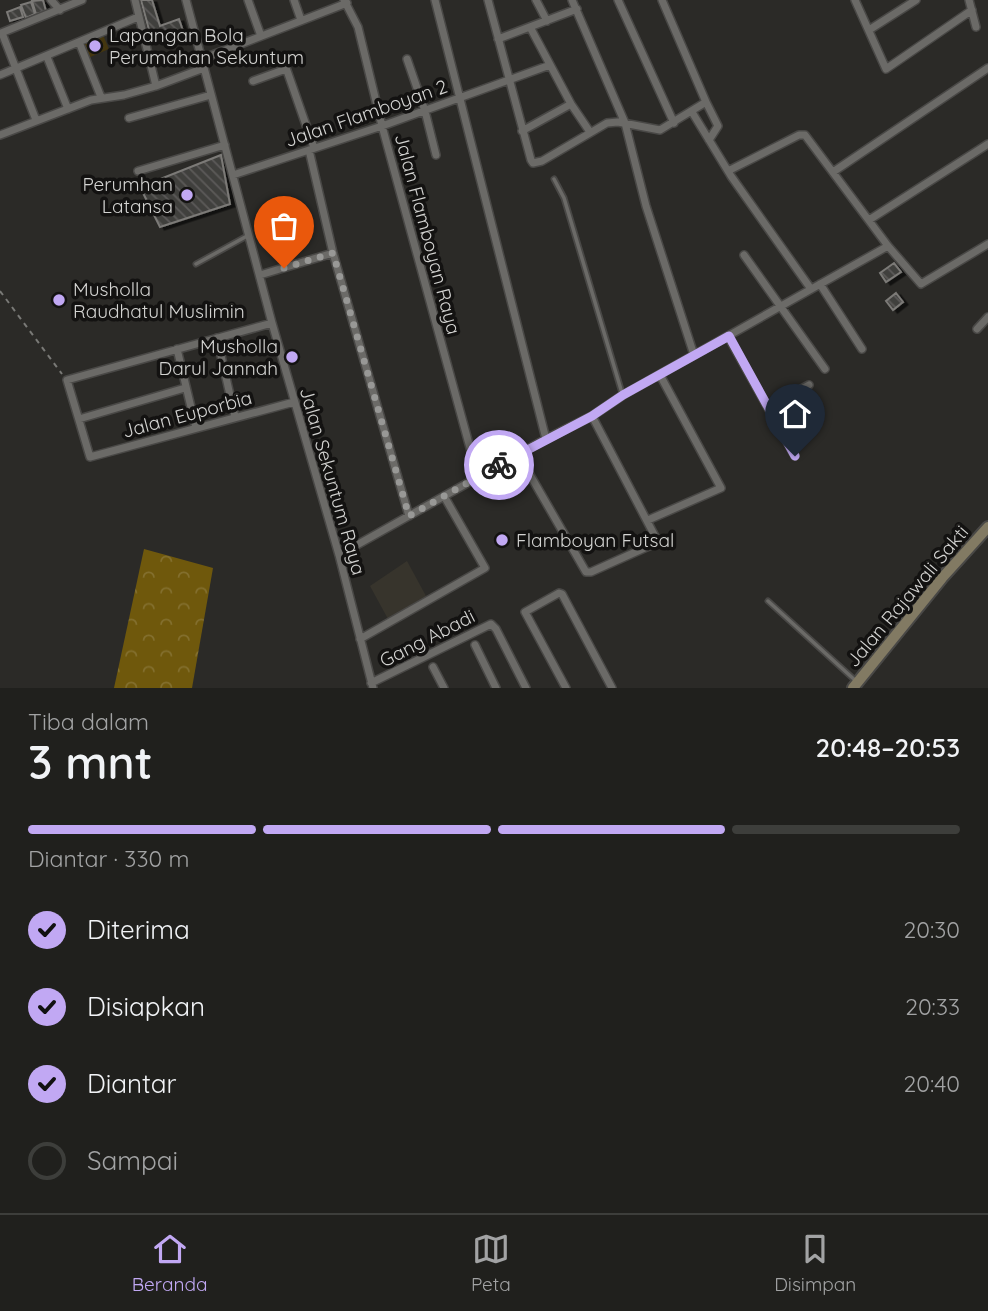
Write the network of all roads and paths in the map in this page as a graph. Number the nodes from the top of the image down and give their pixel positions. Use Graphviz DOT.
graph roads {
  1 [pos="51,0"];
  2 [pos="82,0"];
  3 [pos="135,0"];
  4 [pos="186,0"];
  5 [pos="248,0"];
  6 [pos="295,0"];
  7 [pos="435,0"];
  8 [pos="488,0"];
  9 [pos="536,0"];
  10 [pos="572,0"];
  11 [pos="618,0"];
  12 [pos="662,0"];
  13 [pos="855,0"];
  14 [pos="916,0"];
  15 [pos="969,0"];
  16 [pos="346,1"];
  17 [pos="902,4"];
  18 [pos="576,9"];
  19 [pos="60,10"];
  20 [pos="972,10"];
  21 [pos="138,17"];
  22 [pos="302,20"];
  23 [pos="547,21"];
  24 [pos="530,27"];
  25 [pos="976,27"];
  26 [pos="869,30"];
  27 [pos="1,33"];
  28 [pos="261,36"];
  29 [pos="498,39"];
  30 [pos="79,42"];
  31 [pos="47,57"];
  32 [pos="202,59"];
  33 [pos="407,59"];
  34 [pos="550,65"];
  35 [pos="16,68"];
  36 [pos="204,68"];
  37 [pos="988,68"];
  38 [pos="0,75"];
  39 [pos="509,79"];
  40 [pos="253,81"];
  41 [pos="156,86"];
  42 [pos="211,96"];
  43 [pos="101,97"];
  44 [pos="460,97"];
  45 [pos="705,102"];
  46 [pos="571,104"];
  47 [pos="68,108"];
  48 [pos="425,111"];
  49 [pos="692,111"];
  50 [pos="129,118"];
  51 [pos="36,120"];
  52 [pos="625,123"];
  53 [pos="674,123"];
  54 [pos="382,126"];
  55 [pos="522,131"];
  56 [pos="1,132"];
  57 [pos="590,132"];
  58 [pos="709,140"];
  59 [pos="988,144"];
  60 [pos="225,145"];
  61 [pos="312,149"];
  62 [pos="436,155"];
  63 [pos="138,170"];
  64 [pos="728,171"];
  65 [pos="833,172"];
  66 [pos="233,175"];
  67 [pos="554,179"];
  68 [pos="869,220"];
  69 [pos="249,234"];
  70 [pos="988,244"];
  71 [pos="888,246"];
  72 [pos="333,253"];
  73 [pos="744,256"];
  74 [pos="196,264"];
  75 [pos="260,275"];
  76 [pos="820,284"];
  77 [pos="811,289"];
  78 [pos="0,291"];
  79 [pos="782,306"];
  80 [pos="988,317"];
  81 [pos="272,323"];
  82 [pos="977,328"];
  83 [pos="729,336"];
  84 [pos="217,338"];
  85 [pos="177,349"];
  86 [pos="862,349"];
  87 [pos="694,355"];
  88 [pos="825,369"];
  89 [pos="660,374"];
  90 [pos="67,380"];
  91 [pos="809,386"];
  92 [pos="185,388"];
  93 [pos="623,395"];
  94 [pos="294,402"];
  95 [pos="769,407"];
  96 [pos="592,416"];
  97 [pos="235,417"];
  98 [pos="79,419"];
  99 [pos="196,428"];
  100 [pos="546,439"];
  101 [pos="518,454"];
  102 [pos="795,456"];
  103 [pos="478,477"];
  104 [pos="444,496"];
  105 [pos="409,516"];
  106 [pos="648,520"];
  107 [pos="988,527"];
  108 [pos="339,555"];
  109 [pos="768,601"];
  110 [pos="360,639"];
  111 [pos="475,645"];
  112 [pos="433,667"];
  113 [pos="372,685"];
  114 [pos="855,685"];
  115 [pos="444,688"];
  116 [pos="496,688"];
  117 [pos="526,688"];
  118 [pos="566,688"];
  119 [pos="611,688"];
  1 -- 19 [label="street"];
  2 -- 19 [label="street"];
  3 -- 21 [label="street"];
  4 -- 32 [label="street, Jalan Sekuntum Raya"];
  5 -- 28 [label="street"];
  6 -- 22 [label="street"];
  7 -- 44 [label="street"];
  8 -- 29 [label="street"];
  9 -- 23 [label="street"];
  10 -- 18 [label="street"];
  11 -- 53 [label="street"];
  12 -- 45 [label="street"];
  13 -- 26 [label="street"];
  14 -- 17 [label="street"];
  15 -- 20 [label="street"];
  16 -- 22 [label="street"];
  16 -- 54 [label="street, Jalan Flamboyan Raya"];
  17 -- 26 [label="street"];
  18 -- 23 [label="street"];
  18 -- 52 [label="street"];
  19 -- 27 [label="street"];
  20 -- 25 [label="street"];
  20 -- 26 [label="street"];
  21 -- 30 [label="street"];
  21 -- 41 [label="street"];
  22 -- 28 [label="street"];
  23 -- 24 [label="street"];
  24 -- 29 [label="street"];
  24 -- 34 [label="street"];
  27 -- 35 [label="street"];
  28 -- 32 [label="street"];
  29 -- 39 [label="street"];
  30 -- 31 [label="street"];
  30 -- 43 [label="street"];
  31 -- 35 [label="street"];
  31 -- 47 [label="street"];
  32 -- 36 [label="street, Jalan Sekuntum Raya"];
  33 -- 48 [label="street"];
  34 -- 39 [label="street, Jalan Flamboyan 2"];
  34 -- 46 [label="street"];
  35 -- 38 [label="street"];
  35 -- 51 [label="street"];
  36 -- 41 [label="street"];
  36 -- 42 [label="street, Jalan Sekuntum Raya"];
  37 -- 65 [label="street"];
  39 -- 44 [label="street, Jalan Flamboyan 2"];
  39 -- 55 [label="street"];
  40 -- 61 [label="street"];
  41 -- 43 [label="street"];
  42 -- 50 [label="street"];
  42 -- 60 [label="street, Jalan Sekuntum Raya"];
  43 -- 47 [label="street"];
  44 -- 48 [label="street, Jalan Flamboyan 2"];
  44 -- 100 [label="street"];
  45 -- 49 [label="street"];
  45 -- 58 [label="street"];
  46 -- 55 [label="street"];
  46 -- 57 [label="street"];
  47 -- 51 [label="street"];
  48 -- 54 [label="street, Jalan Flamboyan 2"];
  48 -- 62 [label="street"];
  49 -- 53 [label="street"];
  49 -- 58 [label="street"];
  51 -- 56 [label="street"];
  52 -- 53 [label="street"];
  52 -- 57 [label="street"];
  52 -- 87 [label="street"];
  54 -- 61 [label="street, Jalan Flamboyan 2"];
  54 -- 103 [label="street, Jalan Flamboyan Raya"];
  55 -- 57 [label="street"];
  58 -- 64 [label="street"];
  59 -- 68 [label="street"];
  60 -- 63 [label="street"];
  60 -- 66 [label="street, Jalan Sekuntum Raya"];
  61 -- 66 [label="street, Jalan Flamboyan 2"];
  61 -- 72 [label="street"];
  64 -- 65 [label="street"];
  64 -- 77 [label="street"];
  65 -- 68 [label="street"];
  66 -- 69 [label="street, Jalan Sekuntum Raya"];
  67 -- 93 [label="lane"];
  68 -- 71 [label="street"];
  69 -- 74 [label="lane"];
  69 -- 75 [label="street, Jalan Sekuntum Raya"];
  70 -- 71 [label="street"];
  71 -- 76 [label="street"];
  72 -- 75 [label="street"];
  72 -- 105 [label="street"];
  73 -- 79 [label="street"];
  75 -- 81 [label="street, Jalan Sekuntum Raya"];
  76 -- 77 [label="street"];
  76 -- 86 [label="street"];
  77 -- 79 [label="street"];
  78 -- 90 [label="path"];
  79 -- 83 [label="street"];
  79 -- 88 [label="street"];
  80 -- 82 [label="street"];
  81 -- 84 [label="street"];
  81 -- 94 [label="street, Jalan Sekuntum Raya"];
  83 -- 87 [label="street"];
  83 -- 95 [label="street"];
  84 -- 85 [label="street"];
  84 -- 97 [label="street"];
  85 -- 90 [label="street"];
  85 -- 92 [label="street"];
  87 -- 89 [label="street"];
  89 -- 93 [label="street"];
  89 -- 106 [label="street"];
  90 -- 98 [label="street"];
  91 -- 95 [label="street"];
  92 -- 98 [label="street"];
  92 -- 99 [label="street"];
  93 -- 96 [label="street"];
  94 -- 97 [label="street, Jalan Euporbia"];
  94 -- 108 [label="street, Jalan Sekuntum Raya"];
  95 -- 102 [label="street"];
  96 -- 100 [label="street"];
  96 -- 106 [label="street"];
  97 -- 99 [label="street, Jalan Euporbia"];
  98 -- 99 [label="street, Jalan Euporbia"];
  100 -- 101 [label="street"];
  101 -- 103 [label="street"];
  101 -- 106 [label="street"];
  103 -- 104 [label="street"];
  104 -- 105 [label="street"];
  104 -- 110 [label="street"];
  105 -- 108 [label="street"];
  107 -- 114 [label="main road, Jalan Rajawali Sakti"];
  108 -- 110 [label="street, Jalan Sekuntum Raya"];
  109 -- 114 [label="lane"];
  110 -- 113 [label="street, Jalan Sekuntum Raya"];
  111 -- 116 [label="street"];
  112 -- 115 [label="street"];
  113 -- 117 [label="street, Gang Abadi"];
  118 -- 119 [label="street"];
}
